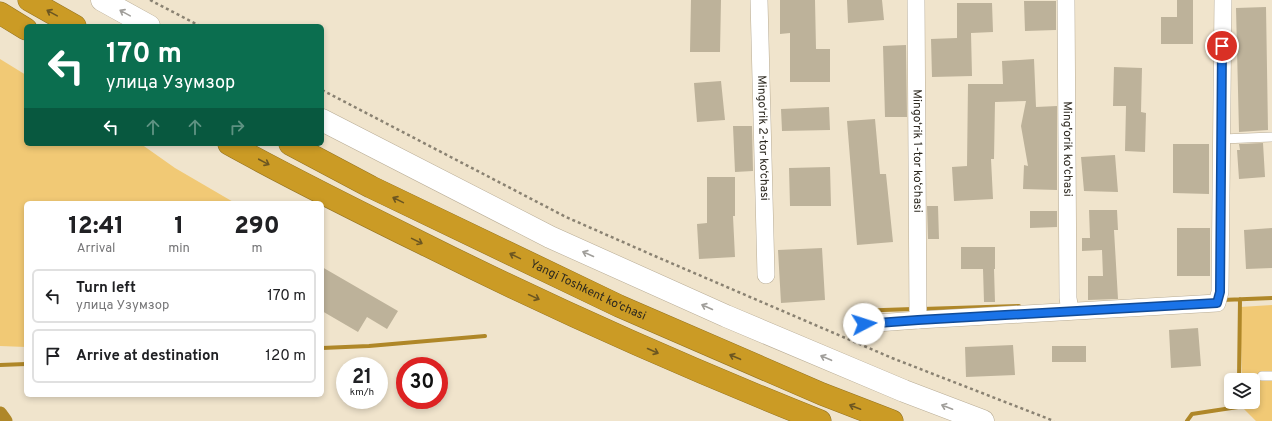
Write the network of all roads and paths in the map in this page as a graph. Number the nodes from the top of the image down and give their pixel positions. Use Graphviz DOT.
graph roads {
  1 [pos="29,0"];
  2 [pos="102,0"];
  3 [pos="150,0"];
  4 [pos="759,0"];
  5 [pos="916,0"];
  6 [pos="1066,0"];
  7 [pos="1223,0"];
  8 [pos="0,13"];
  9 [pos="71,24"];
  10 [pos="144,24"];
  11 [pos="196,24"];
  12 [pos="24,27"];
  13 [pos="324,91"];
  14 [pos="324,121"];
  15 [pos="1272,137"];
  16 [pos="1222,138"];
  17 [pos="233,146"];
  18 [pos="294,146"];
  19 [pos="766,275"];
  20 [pos="1069,305"];
  21 [pos="917,311"];
  22 [pos="864,324"];
  23 [pos="1262,376"];
  24 [pos="1272,376"];
  25 [pos="820,421"];
  26 [pos="892,421"];
  27 [pos="983,421"];
  28 [pos="1054,421"];
  9 -- 1 [label="highway, one-way"];
  10 -- 2 [label="main road, one-way"];
  3 -- 11 [label="path"];
  4 -- 19 [label="street, Mingo‘rik 2-tor ko‘chasi"];
  5 -- 21 [label="street, Mingo‘rik 1-tor ko‘chasi"];
  6 -- 20 [label="street, Ming'orik ko'chasi"];
  7 -- 16 [label="street"];
  8 -- 12 [label="highway"];
  13 -- 28 [label="path"];
  27 -- 14 [label="main road, one-way"];
  15 -- 16 [label="lane"];
  16 -- 20 [label="street"];
  17 -- 25 [label="highway, one-way"];
  26 -- 18 [label="highway, Yangi Toshkent ko‘chasi, one-way"];
  20 -- 21 [label="street"];
  21 -- 22 [label="street"];
  23 -- 24 [label="lane"];
}
